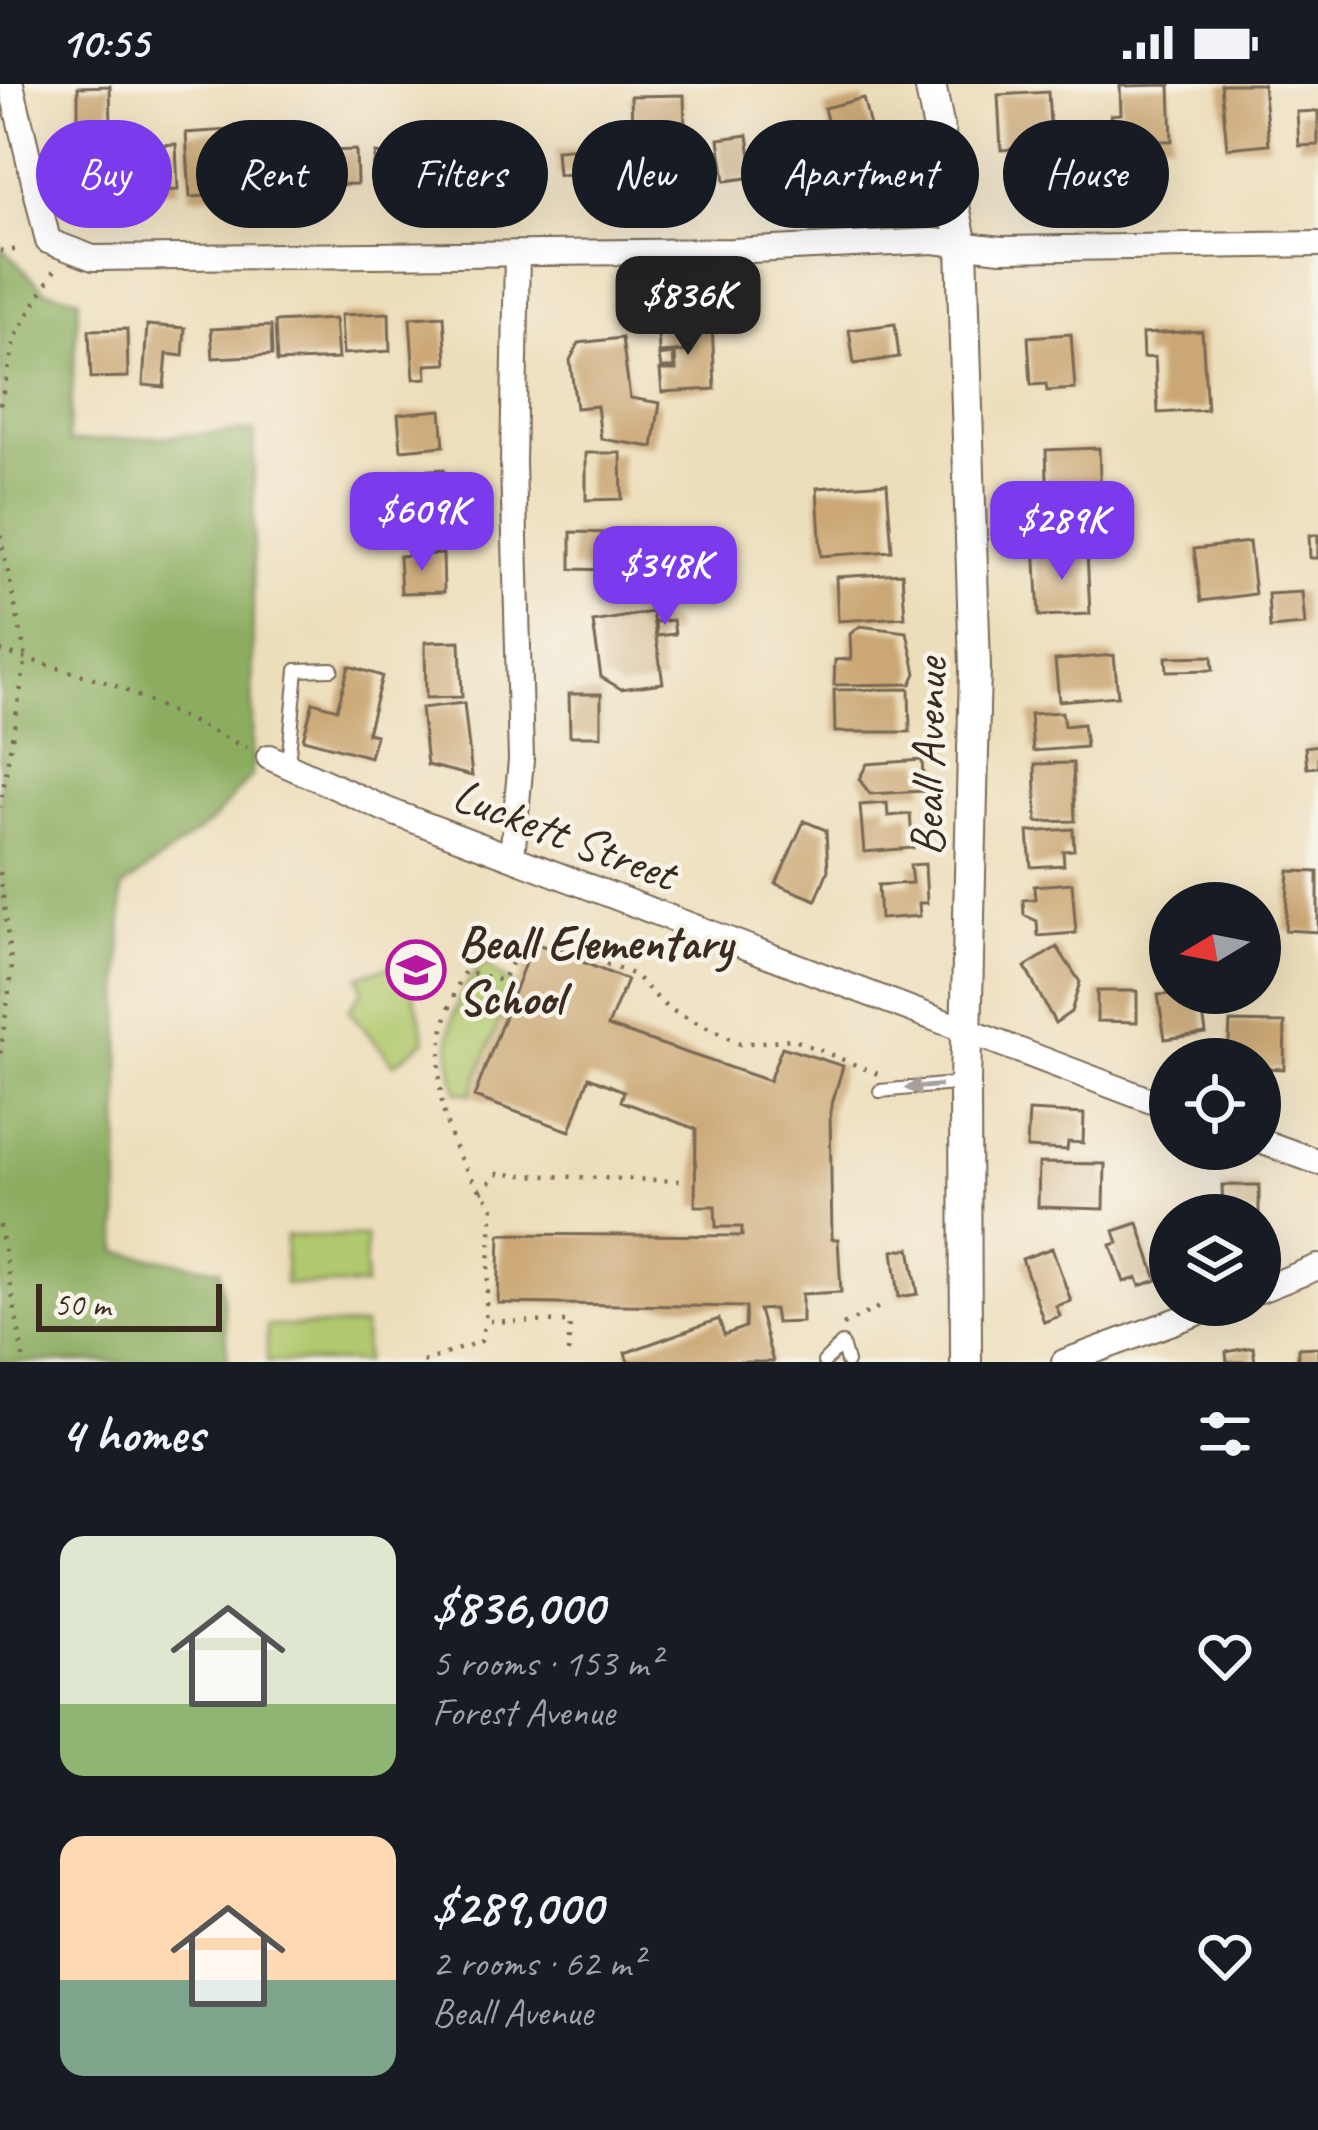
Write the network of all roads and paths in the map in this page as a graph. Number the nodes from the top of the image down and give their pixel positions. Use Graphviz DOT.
graph roads {
  1 [pos="930,84"];
  2 [pos="8,96"];
  3 [pos="1318,244"];
  4 [pos="962,246"];
  5 [pos="67,253"];
  6 [pos="517,254"];
  7 [pos="0,405"];
  8 [pos="0,536"];
  9 [pos="0,651"];
  10 [pos="26,658"];
  11 [pos="332,669"];
  12 [pos="279,761"];
  13 [pos="0,807"];
  14 [pos="512,857"];
  15 [pos="0,872"];
  16 [pos="967,1029"];
  17 [pos="0,1055"];
  18 [pos="965,1083"];
  19 [pos="882,1084"];
  20 [pos="1149,1100"];
  21 [pos="1281,1149"];
  22 [pos="1318,1162"];
  23 [pos="681,1181"];
  24 [pos="481,1192"];
  25 [pos="0,1225"];
  26 [pos="1318,1268"];
  27 [pos="1281,1281"];
  28 [pos="485,1321"];
  29 [pos="1163,1326"];
  30 [pos="568,1353"];
  31 [pos="24,1362"];
  32 [pos="423,1362"];
  33 [pos="824,1362"];
  34 [pos="847,1362"];
  35 [pos="966,1362"];
  36 [pos="1064,1362"];
  1 -- 4 [label="street, Beall Avenue"];
  2 -- 5 [label="street"];
  3 -- 4 [label="street"];
  4 -- 6 [label="street"];
  4 -- 16 [label="street, Beall Avenue"];
  5 -- 6 [label="street"];
  5 -- 7 [label="path"];
  6 -- 14 [label="street"];
  8 -- 10 [label="path"];
  9 -- 10 [label="path"];
  10 -- 12 [label="path"];
  10 -- 13 [label="path"];
  11 -- 12 [label="lane"];
  12 -- 14 [label="street, Luckett Street"];
  14 -- 16 [label="street, Luckett Street"];
  15 -- 17 [label="path"];
  16 -- 18 [label="street, Beall Avenue"];
  16 -- 20 [label="street, Luckett Street"];
  18 -- 19 [label="lane, one-way"];
  18 -- 35 [label="street, Beall Avenue"];
  19 -- 24 [label="path"];
  21 -- 22 [label="street"];
  23 -- 24 [label="path"];
  24 -- 28 [label="path"];
  25 -- 31 [label="path"];
  26 -- 27 [label="street"];
  28 -- 30 [label="path"];
  28 -- 32 [label="path"];
  29 -- 36 [label="street"];
  33 -- 34 [label="lane"];
}
